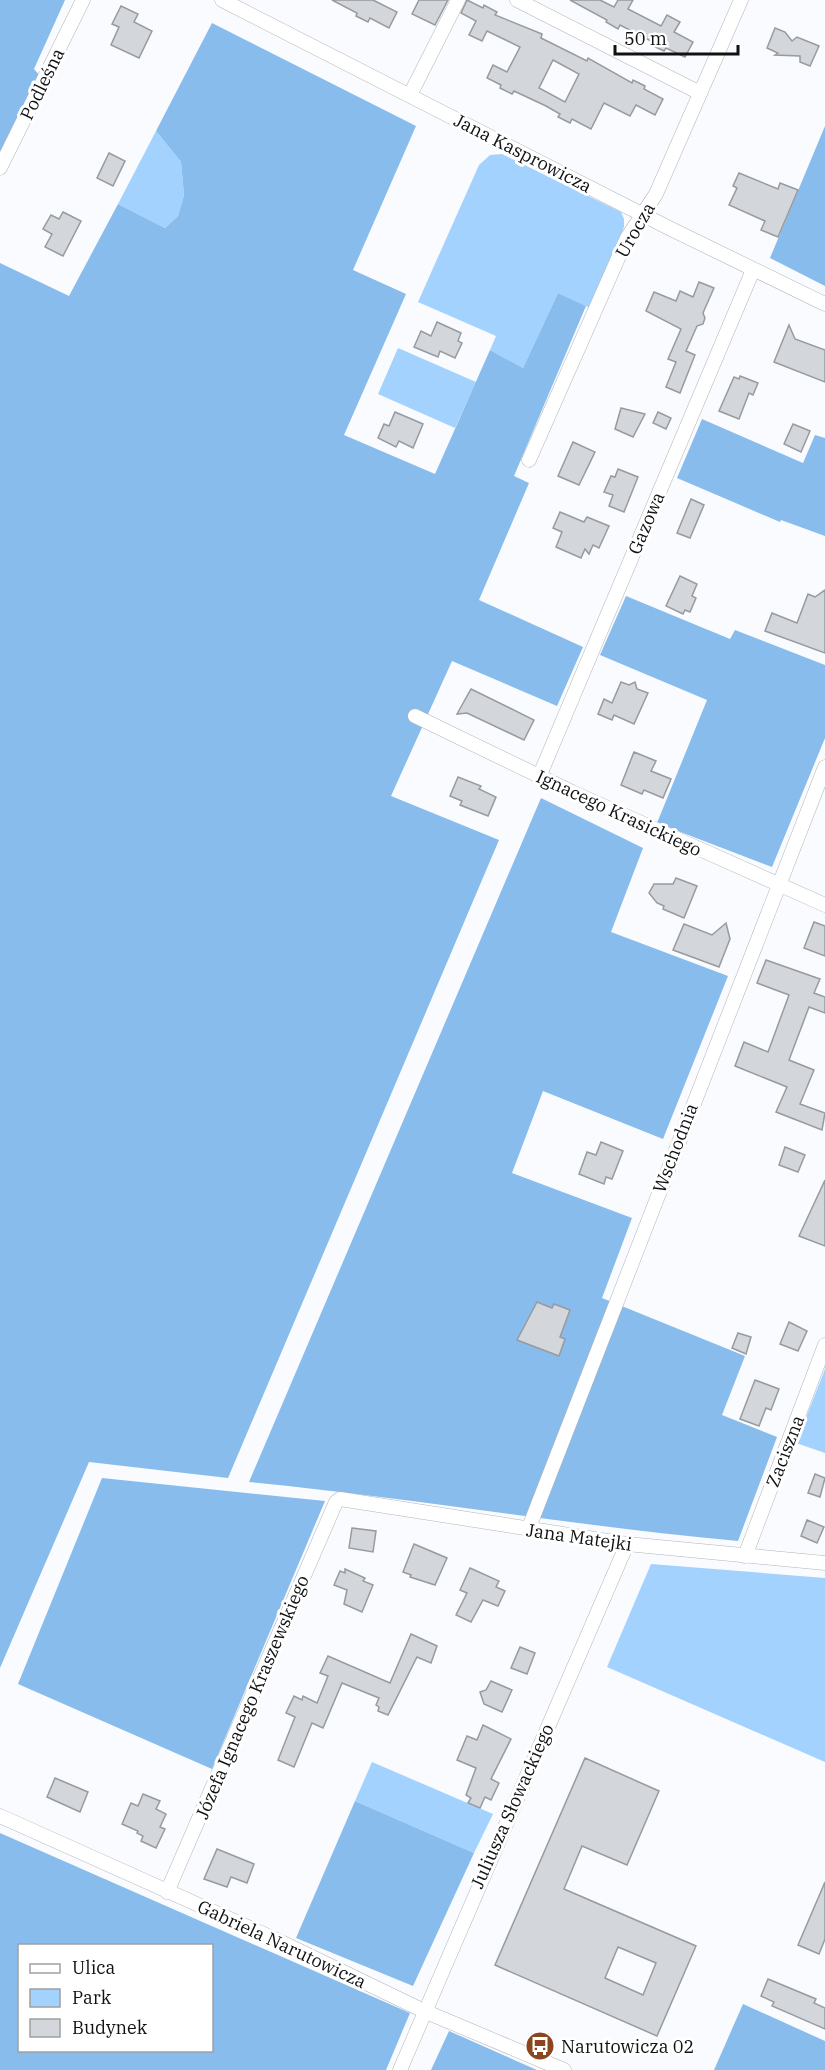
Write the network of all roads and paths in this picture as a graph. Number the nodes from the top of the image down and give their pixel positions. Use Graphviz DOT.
graph roads {
  1 [pos="83,0"];
  2 [pos="222,0"];
  3 [pos="458,0"];
  4 [pos="517,0"];
  5 [pos="741,0"];
  6 [pos="700,93"];
  7 [pos="410,95"];
  8 [pos="0,168"];
  9 [pos="643,215"];
  10 [pos="753,270"];
  11 [pos="825,304"];
  12 [pos="529,460"];
  13 [pos="415,716"];
  14 [pos="825,767"];
  15 [pos="539,777"];
  16 [pos="777,886"];
  17 [pos="825,905"];
  18 [pos="825,1345"];
  19 [pos="336,1502"];
  20 [pos="528,1530"];
  21 [pos="627,1544"];
  22 [pos="745,1556"];
  23 [pos="825,1563"];
  24 [pos="0,1816"];
  25 [pos="167,1892"];
  26 [pos="424,2011"];
  27 [pos="400,2070"];
  28 [pos="564,2070"];
  1 -- 8 [label="street, Podleśna"];
  2 -- 7 [label="street, Jana Kasprowicza"];
  3 -- 7 [label="street"];
  4 -- 6 [label="street"];
  5 -- 6 [label="street, Urocza"];
  6 -- 9 [label="street, Urocza"];
  7 -- 9 [label="street, Jana Kasprowicza"];
  9 -- 10 [label="street, Jana Kasprowicza"];
  9 -- 12 [label="street, Urocza"];
  10 -- 11 [label="street, Jana Kasprowicza"];
  10 -- 15 [label="street, Gazowa"];
  13 -- 15 [label="street, Ignacego Krasickiego"];
  14 -- 16 [label="street, Wschodnia"];
  15 -- 16 [label="street, Ignacego Krasickiego"];
  16 -- 17 [label="street, Ignacego Krasickiego"];
  16 -- 20 [label="street, Wschodnia"];
  18 -- 22 [label="street, Zaciszna"];
  19 -- 20 [label="street, Jana Matejki"];
  19 -- 25 [label="street, Józefa Ignacego Kraszewskiego"];
  20 -- 21 [label="street, Jana Matejki"];
  21 -- 22 [label="street, Jana Matejki"];
  21 -- 26 [label="street, Juliusza Słowackiego"];
  22 -- 23 [label="street, Jana Matejki"];
  24 -- 25 [label="street, Gabriela Narutowicza"];
  25 -- 26 [label="street, Gabriela Narutowicza"];
  26 -- 27 [label="street, Juliusza Słowackiego"];
  26 -- 28 [label="street, Gabriela Narutowicza"];
}
